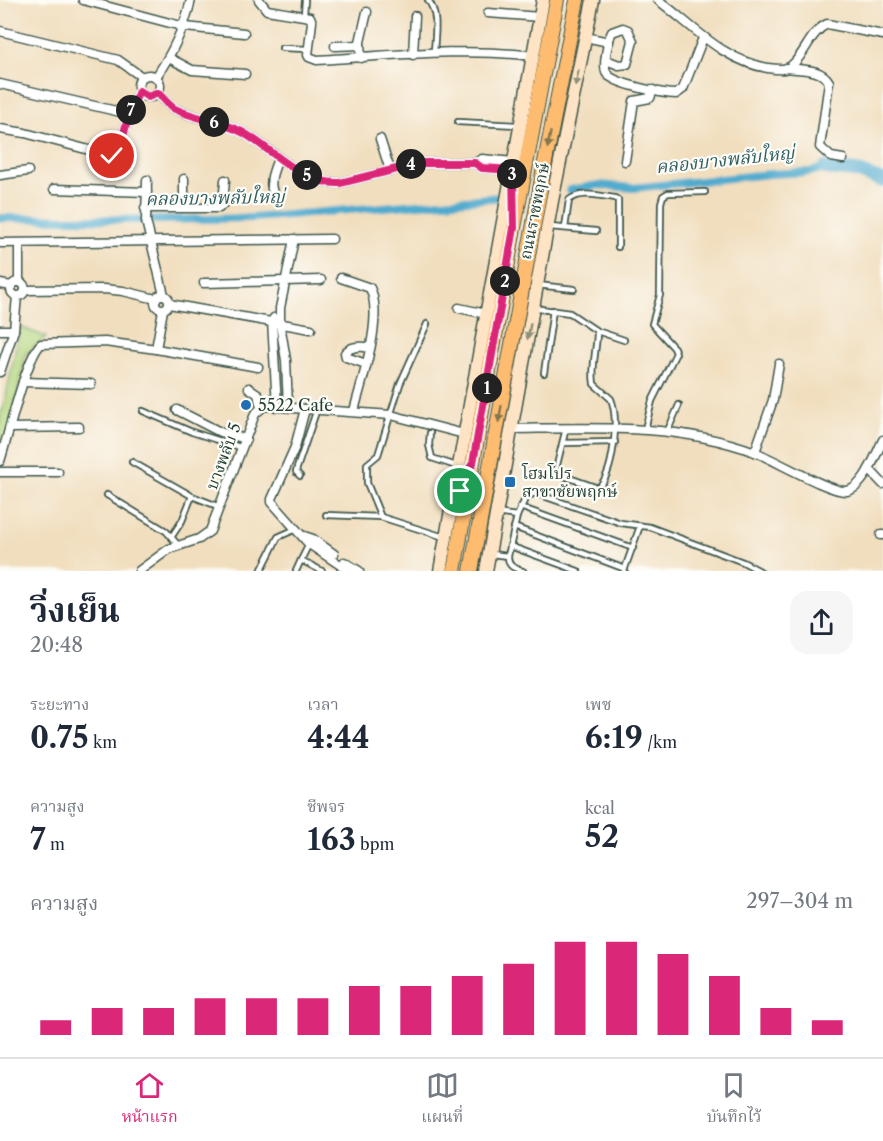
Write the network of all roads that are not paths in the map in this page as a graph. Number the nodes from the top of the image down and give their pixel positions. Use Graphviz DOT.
graph roads {
  1 [pos="83,0"];
  2 [pos="191,0"];
  3 [pos="260,0"];
  4 [pos="305,0"];
  5 [pos="428,0"];
  6 [pos="543,0"];
  7 [pos="557,0"];
  8 [pos="577,0"];
  9 [pos="593,0"];
  10 [pos="658,0"];
  11 [pos="367,12"];
  12 [pos="488,13"];
  13 [pos="304,15"];
  14 [pos="415,16"];
  15 [pos="540,17"];
  16 [pos="185,27"];
  17 [pos="0,31"];
  18 [pos="244,33"];
  19 [pos="883,36"];
  20 [pos="585,38"];
  21 [pos="703,38"];
  22 [pos="609,42"];
  23 [pos="360,45"];
  24 [pos="335,46"];
  25 [pos="282,48"];
  26 [pos="308,49"];
  27 [pos="434,54"];
  28 [pos="413,55"];
  29 [pos="533,56"];
  30 [pos="169,58"];
  31 [pos="361,58"];
  32 [pos="606,60"];
  33 [pos="789,67"];
  34 [pos="245,74"];
  35 [pos="156,76"];
  36 [pos="142,77"];
  37 [pos="0,84"];
  38 [pos="653,90"];
  39 [pos="139,91"];
  40 [pos="158,93"];
  41 [pos="129,114"];
  42 [pos="458,122"];
  43 [pos="521,125"];
  44 [pos="0,129"];
  45 [pos="380,139"];
  46 [pos="278,159"];
  47 [pos="843,159"];
  48 [pos="625,161"];
  49 [pos="545,162"];
  50 [pos="513,169"];
  51 [pos="390,170"];
  52 [pos="28,171"];
  53 [pos="0,175"];
  54 [pos="184,179"];
  55 [pos="147,180"];
  56 [pos="225,180"];
  57 [pos="54,189"];
  58 [pos="147,192"];
  59 [pos="705,192"];
  60 [pos="276,198"];
  61 [pos="184,207"];
  62 [pos="146,208"];
  63 [pos="514,228"];
  64 [pos="565,228"];
  65 [pos="547,230"];
  66 [pos="596,231"];
  67 [pos="294,239"];
  68 [pos="332,239"];
  69 [pos="152,242"];
  70 [pos="0,243"];
  71 [pos="19,244"];
  72 [pos="618,247"];
  73 [pos="341,278"];
  74 [pos="285,280"];
  75 [pos="321,280"];
  76 [pos="0,284"];
  77 [pos="15,284"];
  78 [pos="204,284"];
  79 [pos="537,285"];
  80 [pos="574,289"];
  81 [pos="25,290"];
  82 [pos="17,296"];
  83 [pos="160,297"];
  84 [pos="166,307"];
  85 [pos="459,308"];
  86 [pos="533,308"];
  87 [pos="553,310"];
  88 [pos="486,314"];
  89 [pos="276,322"];
  90 [pos="427,324"];
  91 [pos="311,329"];
  92 [pos="0,330"];
  93 [pos="14,330"];
  94 [pos="597,331"];
  95 [pos="624,340"];
  96 [pos="370,347"];
  97 [pos="156,349"];
  98 [pos="366,363"];
  99 [pos="779,364"];
  100 [pos="258,367"];
  101 [pos="286,369"];
  102 [pos="0,371"];
  103 [pos="276,371"];
  104 [pos="544,373"];
  105 [pos="23,382"];
  106 [pos="91,384"];
  107 [pos="249,388"];
  108 [pos="679,405"];
  109 [pos="278,406"];
  110 [pos="288,407"];
  111 [pos="261,408"];
  112 [pos="305,409"];
  113 [pos="317,409"];
  114 [pos="177,410"];
  115 [pos="143,411"];
  116 [pos="354,411"];
  117 [pos="391,415"];
  118 [pos="11,428"];
  119 [pos="79,428"];
  120 [pos="566,428"];
  121 [pos="615,428"];
  122 [pos="511,429"];
  123 [pos="645,429"];
  124 [pos="667,432"];
  125 [pos="430,433"];
  126 [pos="464,434"];
  127 [pos="246,439"];
  128 [pos="883,440"];
  129 [pos="615,442"];
  130 [pos="562,443"];
  131 [pos="243,448"];
  132 [pos="755,452"];
  133 [pos="0,461"];
  134 [pos="132,462"];
  135 [pos="473,463"];
  136 [pos="458,466"];
  137 [pos="869,470"];
  138 [pos="0,472"];
  139 [pos="58,472"];
  140 [pos="300,476"];
  141 [pos="883,484"];
  142 [pos="108,495"];
  143 [pos="192,496"];
  144 [pos="220,507"];
  145 [pos="520,507"];
  146 [pos="496,513"];
  147 [pos="326,515"];
  148 [pos="517,516"];
  149 [pos="381,517"];
  150 [pos="640,526"];
  151 [pos="514,527"];
  152 [pos="296,529"];
  153 [pos="172,536"];
  154 [pos="446,538"];
  155 [pos="309,540"];
  156 [pos="178,545"];
  157 [pos="510,546"];
  158 [pos="633,548"];
  159 [pos="444,554"];
  160 [pos="489,554"];
  161 [pos="508,556"];
  162 [pos="301,560"];
  163 [pos="343,568"];
  164 [pos="625,570"];
  165 [pos="139,571"];
  166 [pos="261,571"];
  167 [pos="296,571"];
  168 [pos="322,571"];
  169 [pos="358,571"];
  170 [pos="440,571"];
  171 [pos="454,571"];
  172 [pos="471,571"];
  173 [pos="486,571"];
  174 [pos="523,571"];
  175 [pos="578,571"];
  176 [pos="760,571"];
  1 -- 16 [label="street"];
  2 -- 16 [label="street"];
  3 -- 13 [label="street"];
  4 -- 13 [label="lane"];
  5 -- 27 [label="lane"];
  6 -- 15 [label="main road, ถนนราชพฤกษ์"];
  7 -- 63 [label="main road, ถนนราชพฤกษ์"];
  8 -- 49 [label="main road, ถนนราชพฤกษ์, one-way"];
  9 -- 20 [label="main road, ถนนราชพฤกษ์"];
  10 -- 21 [label="street"];
  11 -- 23 [label="street"];
  12 -- 15 [label="street"];
  13 -- 26 [label="street"];
  14 -- 28 [label="street"];
  15 -- 29 [label="main road, ถนนราชพฤกษ์"];
  16 -- 18 [label="street"];
  16 -- 30 [label="street"];
  17 -- 36 [label="street"];
  19 -- 33 [label="street"];
  20 -- 22 [label="street"];
  20 -- 65 [label="main road, ถนนราชพฤกษ์, one-way"];
  21 -- 33 [label="street"];
  21 -- 38 [label="street"];
  22 -- 32 [label="street"];
  22 -- 32 [label="street"];
  23 -- 24 [label="street"];
  23 -- 31 [label="street"];
  25 -- 26 [label="lane"];
  26 -- 31 [label="street"];
  27 -- 28 [label="street"];
  27 -- 29 [label="street"];
  28 -- 31 [label="street"];
  29 -- 43 [label="main road, ถนนราชพฤกษ์"];
  30 -- 34 [label="street"];
  30 -- 35 [label="street"];
  32 -- 38 [label="street"];
  33 -- 47 [label="street"];
  35 -- 36 [label="street"];
  35 -- 40 [label="street"];
  36 -- 39 [label="street"];
  37 -- 41 [label="street"];
  38 -- 48 [label="street"];
  39 -- 40 [label="street"];
  39 -- 41 [label="street"];
  40 -- 46 [label="street"];
  41 -- 44 [label="street"];
  42 -- 43 [label="lane"];
  43 -- 50 [label="main road, ถนนราชพฤกษ์"];
  45 -- 51 [label="street"];
  46 -- 51 [label="street"];
  46 -- 60 [label="street"];
  49 -- 65 [label="main road"];
  49 -- 172 [label="main road, ถนนราชพฤกษ์, one-way"];
  50 -- 51 [label="street"];
  50 -- 63 [label="main road"];
  50 -- 88 [label="main road, ถนนราชพฤกษ์"];
  52 -- 53 [label="street"];
  54 -- 61 [label="street"];
  55 -- 58 [label="street"];
  56 -- 61 [label="street"];
  57 -- 58 [label="street"];
  58 -- 62 [label="street"];
  59 -- 123 [label="lane"];
  61 -- 62 [label="street"];
  62 -- 69 [label="street"];
  63 -- 135 [label="main road, ถนนราชพฤกษ์"];
  64 -- 65 [label="lane"];
  64 -- 66 [label="lane"];
  64 -- 72 [label="lane"];
  65 -- 79 [label="main road, ถนนราชพฤกษ์"];
  67 -- 68 [label="street"];
  67 -- 69 [label="street"];
  67 -- 74 [label="street"];
  69 -- 71 [label="street"];
  69 -- 83 [label="street"];
  70 -- 71 [label="street"];
  71 -- 77 [label="street"];
  73 -- 96 [label="street"];
  74 -- 75 [label="street"];
  74 -- 78 [label="street"];
  74 -- 89 [label="street"];
  76 -- 77 [label="street"];
  77 -- 81 [label="street"];
  77 -- 82 [label="street"];
  79 -- 80 [label="lane"];
  79 -- 86 [label="main road, ถนนราชพฤกษ์"];
  81 -- 82 [label="street"];
  81 -- 83 [label="street"];
  82 -- 93 [label="street"];
  83 -- 84 [label="street"];
  83 -- 84 [label="street"];
  84 -- 89 [label="street"];
  84 -- 97 [label="street"];
  85 -- 88 [label="street"];
  86 -- 87 [label="lane"];
  86 -- 122 [label="main road, ถนนราชพฤกษ์, one-way"];
  87 -- 94 [label="lane"];
  87 -- 104 [label="lane"];
  88 -- 126 [label="main road, ถนนราชพฤกษ์"];
  89 -- 91 [label="street"];
  89 -- 101 [label="street"];
  89 -- 103 [label="street"];
  90 -- 117 [label="lane"];
  92 -- 93 [label="street"];
  93 -- 102 [label="street"];
  94 -- 95 [label="lane"];
  94 -- 121 [label="lane"];
  96 -- 98 [label="street"];
  96 -- 98 [label="street"];
  97 -- 100 [label="street"];
  97 -- 105 [label="street"];
  98 -- 116 [label="street"];
  99 -- 132 [label="street"];
  101 -- 103 [label="street"];
  101 -- 110 [label="street"];
  103 -- 109 [label="street"];
  105 -- 106 [label="street"];
  105 -- 118 [label="street"];
  107 -- 111 [label="street"];
  108 -- 124 [label="lane"];
  109 -- 110 [label="street"];
  109 -- 111 [label="street"];
  110 -- 112 [label="street"];
  111 -- 127 [label="street, บางพลับ 5"];
  112 -- 113 [label="street"];
  112 -- 152 [label="street"];
  113 -- 116 [label="street"];
  113 -- 140 [label="lane"];
  114 -- 127 [label="street"];
  115 -- 131 [label="lane"];
  116 -- 117 [label="street"];
  117 -- 126 [label="street"];
  117 -- 149 [label="lane"];
  118 -- 119 [label="street"];
  118 -- 133 [label="street"];
  120 -- 121 [label="street"];
  120 -- 122 [label="street"];
  120 -- 130 [label="lane"];
  121 -- 123 [label="street"];
  121 -- 129 [label="lane"];
  122 -- 146 [label="main road, ถนนราชพฤกษ์"];
  123 -- 124 [label="street"];
  124 -- 132 [label="street"];
  125 -- 136 [label="lane"];
  126 -- 136 [label="main road, ถนนราชพฤกษ์"];
  127 -- 131 [label="street, บางพลับ 5"];
  128 -- 137 [label="street"];
  129 -- 130 [label="lane"];
  129 -- 130 [label="lane"];
  131 -- 144 [label="street, บางพลับ 5"];
  132 -- 137 [label="street"];
  134 -- 143 [label="lane"];
  135 -- 159 [label="main road"];
  135 -- 171 [label="main road, ถนนราชพฤกษ์"];
  136 -- 154 [label="main road, ถนนราชพฤกษ์"];
  137 -- 141 [label="street"];
  138 -- 139 [label="street"];
  142 -- 153 [label="lane"];
  143 -- 144 [label="lane"];
  143 -- 153 [label="lane"];
  144 -- 156 [label="street, บางพลับ 5"];
  145 -- 148 [label="lane"];
  145 -- 150 [label="lane"];
  145 -- 158 [label="lane"];
  146 -- 148 [label="lane"];
  146 -- 160 [label="main road, ถนนราชพฤกษ์"];
  147 -- 149 [label="lane"];
  148 -- 151 [label="lane"];
  149 -- 154 [label="lane"];
  150 -- 158 [label="lane"];
  150 -- 176 [label="lane"];
  151 -- 157 [label="lane"];
  151 -- 164 [label="lane"];
  152 -- 155 [label="street"];
  152 -- 166 [label="lane"];
  153 -- 156 [label="lane"];
  154 -- 159 [label="main road, ถนนราชพฤกษ์"];
  155 -- 162 [label="lane"];
  155 -- 163 [label="street"];
  156 -- 165 [label="street, บางพลับ 5"];
  157 -- 161 [label="lane"];
  157 -- 175 [label="lane"];
  158 -- 164 [label="lane"];
  159 -- 170 [label="main road, ถนนราชพฤกษ์"];
  160 -- 161 [label="lane"];
  160 -- 173 [label="main road, ถนนราชพฤกษ์"];
  161 -- 174 [label="lane"];
  162 -- 167 [label="lane"];
  162 -- 168 [label="lane"];
  163 -- 169 [label="street"];
}
